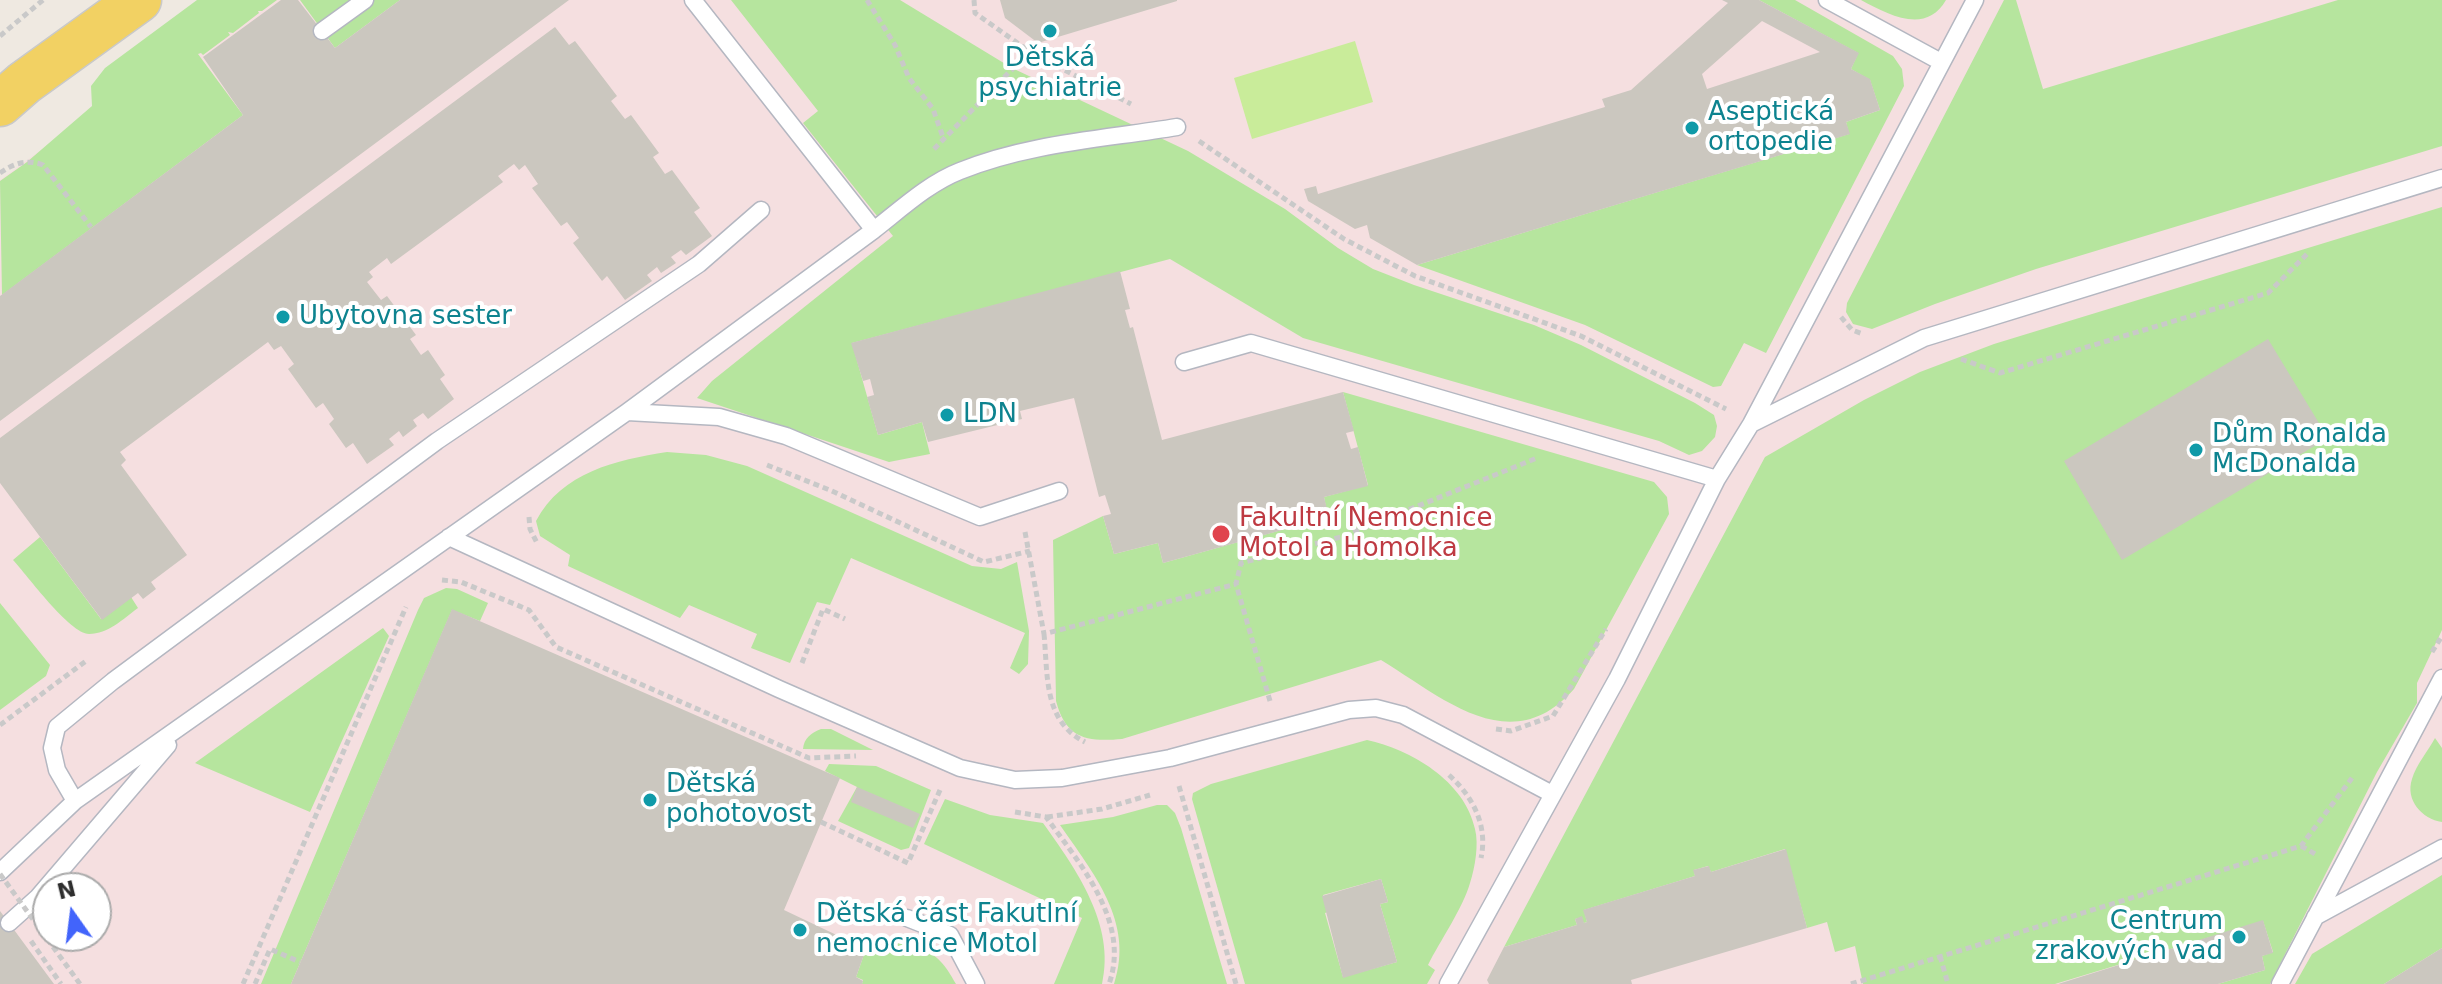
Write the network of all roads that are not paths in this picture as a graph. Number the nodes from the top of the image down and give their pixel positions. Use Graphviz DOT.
graph roads {
  1 [pos="139,0"];
  2 [pos="365,0"];
  3 [pos="693,0"];
  4 [pos="1827,0"];
  5 [pos="1975,0"];
  6 [pos="322,31"];
  7 [pos="1941,62"];
  8 [pos="0,104"];
  9 [pos="1177,127"];
  10 [pos="2442,178"];
  11 [pos="761,210"];
  12 [pos="874,230"];
  13 [pos="1184,362"];
  14 [pos="627,412"];
  15 [pos="1751,424"];
  16 [pos="1717,479"];
  17 [pos="1059,491"];
  18 [pos="449,537"];
  19 [pos="2442,678"];
  20 [pos="184,725"];
  21 [pos="1552,794"];
  22 [pos="75,801"];
  23 [pos="2442,848"];
  24 [pos="0,873"];
  25 [pos="907,918"];
  26 [pos="2314,918"];
  27 [pos="9,923"];
  28 [pos="976,984"];
  29 [pos="1448,984"];
  30 [pos="2280,984"];
  1 -- 8 [label="main road"];
  2 -- 6 [label="lane"];
  3 -- 12 [label="lane"];
  4 -- 7 [label="lane"];
  5 -- 7 [label="lane"];
  7 -- 15 [label="lane"];
  9 -- 12 [label="lane"];
  10 -- 15 [label="lane"];
  11 -- 22 [label="lane"];
  12 -- 14 [label="lane"];
  13 -- 16 [label="lane"];
  14 -- 17 [label="lane"];
  14 -- 18 [label="lane"];
  15 -- 16 [label="lane"];
  16 -- 21 [label="lane"];
  18 -- 20 [label="lane"];
  18 -- 21 [label="lane"];
  19 -- 26 [label="lane"];
  20 -- 22 [label="lane"];
  20 -- 27 [label="lane"];
  21 -- 29 [label="lane"];
  22 -- 24 [label="lane"];
  23 -- 26 [label="lane"];
  25 -- 28 [label="lane"];
  26 -- 30 [label="lane"];
}
